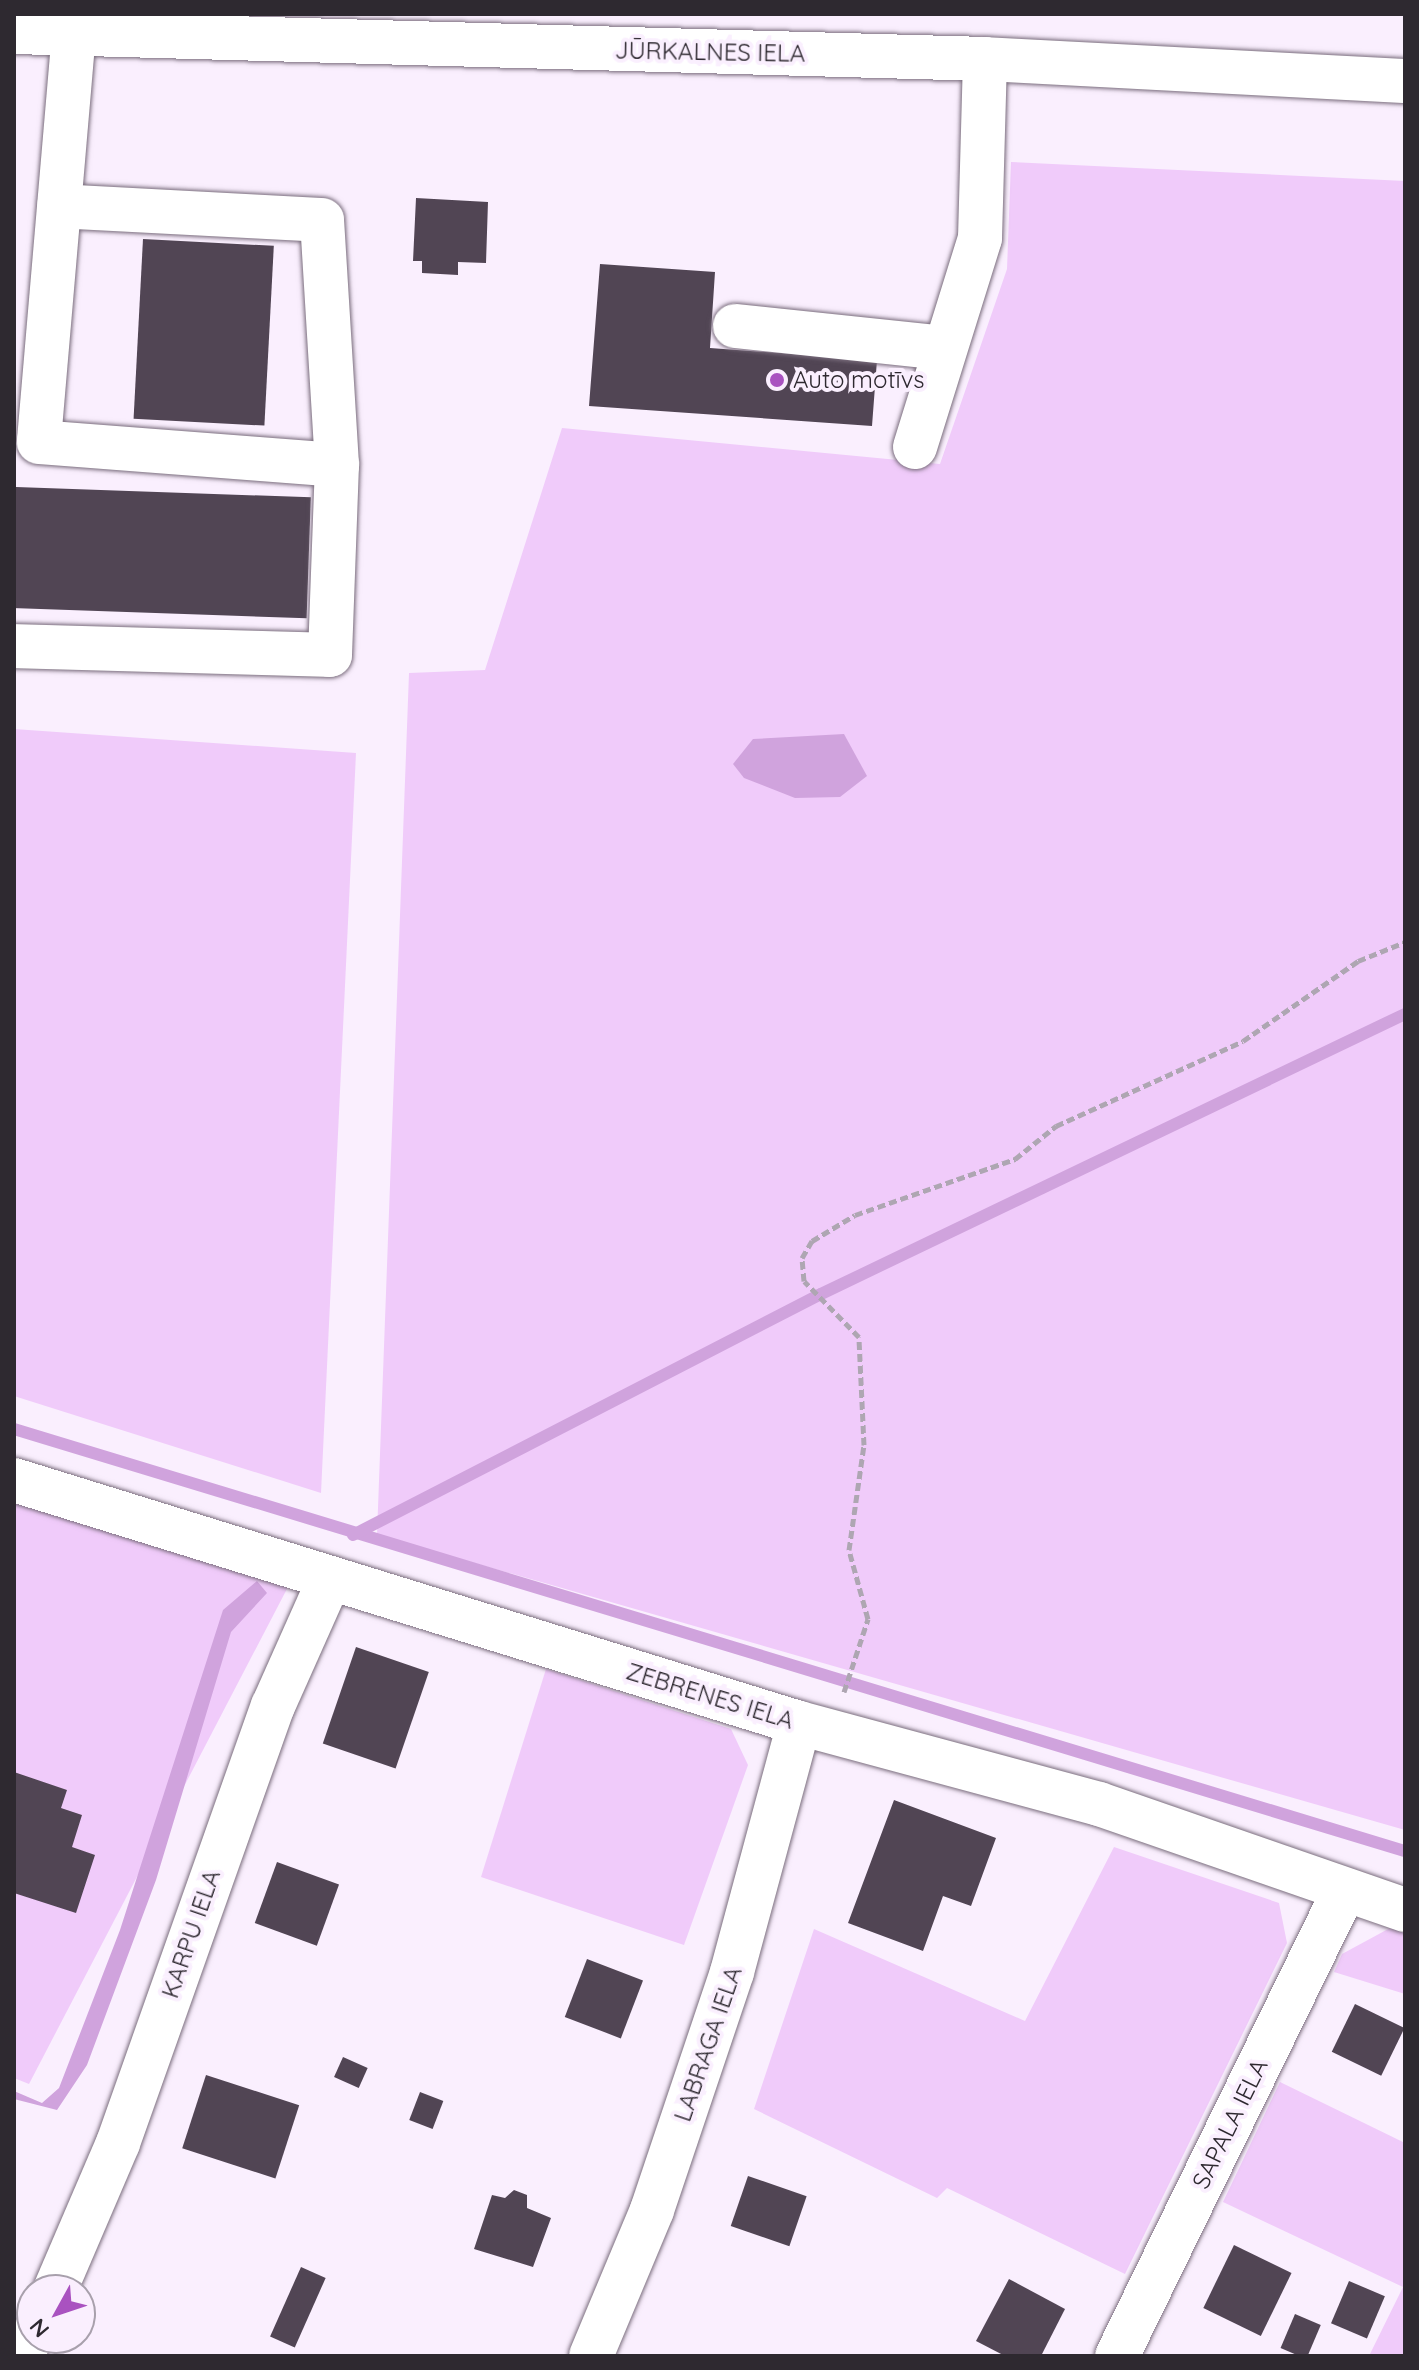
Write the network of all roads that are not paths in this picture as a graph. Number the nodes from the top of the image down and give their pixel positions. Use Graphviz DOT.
graph roads {
  1 [pos="14,32"];
  2 [pos="74,32"];
  3 [pos="985,59"];
  4 [pos="1405,81"];
  5 [pos="59,206"];
  6 [pos="735,326"];
  7 [pos="944,348"];
  8 [pos="26,446"];
  9 [pos="915,447"];
  10 [pos="337,465"];
  11 [pos="14,646"];
  12 [pos="14,1480"];
  13 [pos="329,1580"];
  14 [pos="799,1723"];
  15 [pos="1344,1891"];
  16 [pos="1405,1910"];
  17 [pos="62,2274"];
  18 [pos="591,2356"];
  19 [pos="1117,2356"];
  1 -- 2 [label="street, JŪRKALNES IELA"];
  2 -- 3 [label="street, JŪRKALNES IELA"];
  2 -- 5 [label="street"];
  3 -- 4 [label="street, JŪRKALNES IELA"];
  3 -- 7 [label="street"];
  5 -- 8 [label="street"];
  5 -- 10 [label="street"];
  6 -- 7 [label="street"];
  7 -- 9 [label="street"];
  8 -- 10 [label="street"];
  10 -- 11 [label="street"];
  12 -- 13 [label="street, ZEBRENES IELA"];
  13 -- 14 [label="street, ZEBRENES IELA"];
  13 -- 17 [label="street, KARPU IELA"];
  14 -- 15 [label="street, ZEBRENES IELA"];
  14 -- 18 [label="street, LABRAGA IELA"];
  15 -- 16 [label="street, ZEBRENES IELA"];
  15 -- 19 [label="street, SAPALA IELA"];
}
